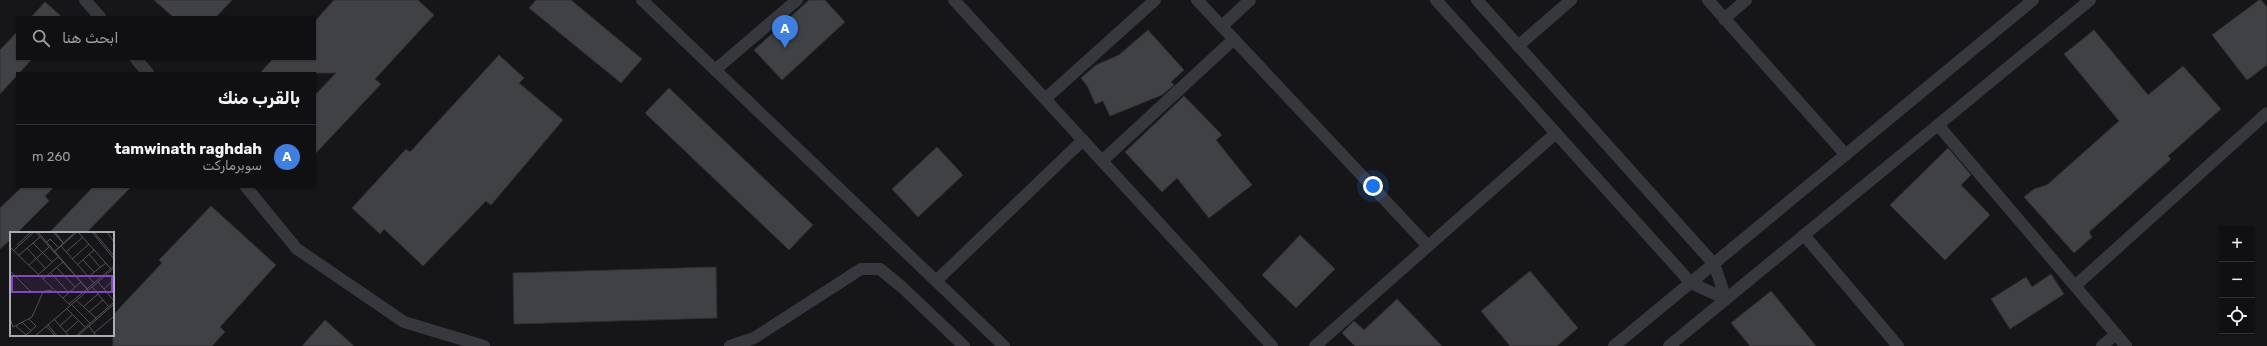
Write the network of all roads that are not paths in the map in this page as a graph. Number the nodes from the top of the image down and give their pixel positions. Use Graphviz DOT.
graph roads {
  1 [pos="85,0"];
  2 [pos="642,0"];
  3 [pos="797,0"];
  4 [pos="954,0"];
  5 [pos="1155,0"];
  6 [pos="1197,0"];
  7 [pos="1250,0"];
  8 [pos="1436,0"];
  9 [pos="1477,0"];
  10 [pos="1571,0"];
  11 [pos="1708,0"];
  12 [pos="1746,0"];
  13 [pos="2033,0"];
  14 [pos="2090,0"];
  15 [pos="99,16"];
  16 [pos="1724,19"];
  17 [pos="1222,26"];
  18 [pos="1234,39"];
  19 [pos="1518,46"];
  20 [pos="137,60"];
  21 [pos="716,70"];
  22 [pos="147,72"];
  23 [pos="1045,99"];
  24 [pos="2266,115"];
  25 [pos="1938,125"];
  26 [pos="1556,134"];
  27 [pos="1083,140"];
  28 [pos="1846,155"];
  29 [pos="1102,162"];
  30 [pos="247,188"];
  31 [pos="1804,235"];
  32 [pos="1428,246"];
  33 [pos="1714,264"];
  34 [pos="936,281"];
  35 [pos="1691,283"];
  36 [pos="2075,286"];
  37 [pos="1726,299"];
  38 [pos="2116,334"];
  39 [pos="484,346"];
  40 [pos="730,346"];
  41 [pos="964,346"];
  42 [pos="1004,346"];
  43 [pos="1272,346"];
  44 [pos="1315,346"];
  45 [pos="1614,346"];
  46 [pos="1669,346"];
  47 [pos="1898,346"];
  48 [pos="2102,346"];
  49 [pos="2126,346"];
  1 -- 15 [label="street"];
  2 -- 21 [label="street"];
  3 -- 21 [label="street"];
  4 -- 23 [label="street"];
  5 -- 23 [label="street"];
  6 -- 17 [label="street"];
  7 -- 17 [label="street"];
  8 -- 26 [label="street"];
  9 -- 19 [label="street"];
  10 -- 19 [label="street"];
  11 -- 16 [label="street"];
  12 -- 16 [label="street"];
  13 -- 28 [label="street"];
  14 -- 25 [label="street"];
  16 -- 28 [label="street"];
  17 -- 18 [label="street"];
  18 -- 29 [label="street"];
  18 -- 32 [label="street"];
  19 -- 33 [label="street"];
  20 -- 22 [label="street"];
  21 -- 34 [label="street"];
  23 -- 27 [label="street"];
  24 -- 36 [label="street"];
  25 -- 31 [label="street"];
  25 -- 36 [label="street"];
  26 -- 32 [label="street"];
  26 -- 35 [label="street"];
  27 -- 29 [label="street"];
  27 -- 34 [label="street"];
  28 -- 33 [label="street"];
  29 -- 43 [label="street"];
  30 -- 39 [label="street"];
  31 -- 37 [label="street"];
  31 -- 47 [label="street"];
  32 -- 44 [label="street"];
  33 -- 35 [label="street"];
  33 -- 37 [label="street"];
  34 -- 42 [label="street"];
  35 -- 37 [label="street"];
  35 -- 45 [label="street"];
  36 -- 38 [label="street"];
  37 -- 46 [label="street"];
  38 -- 48 [label="street"];
  38 -- 49 [label="street"];
  40 -- 41 [label="street"];
}
